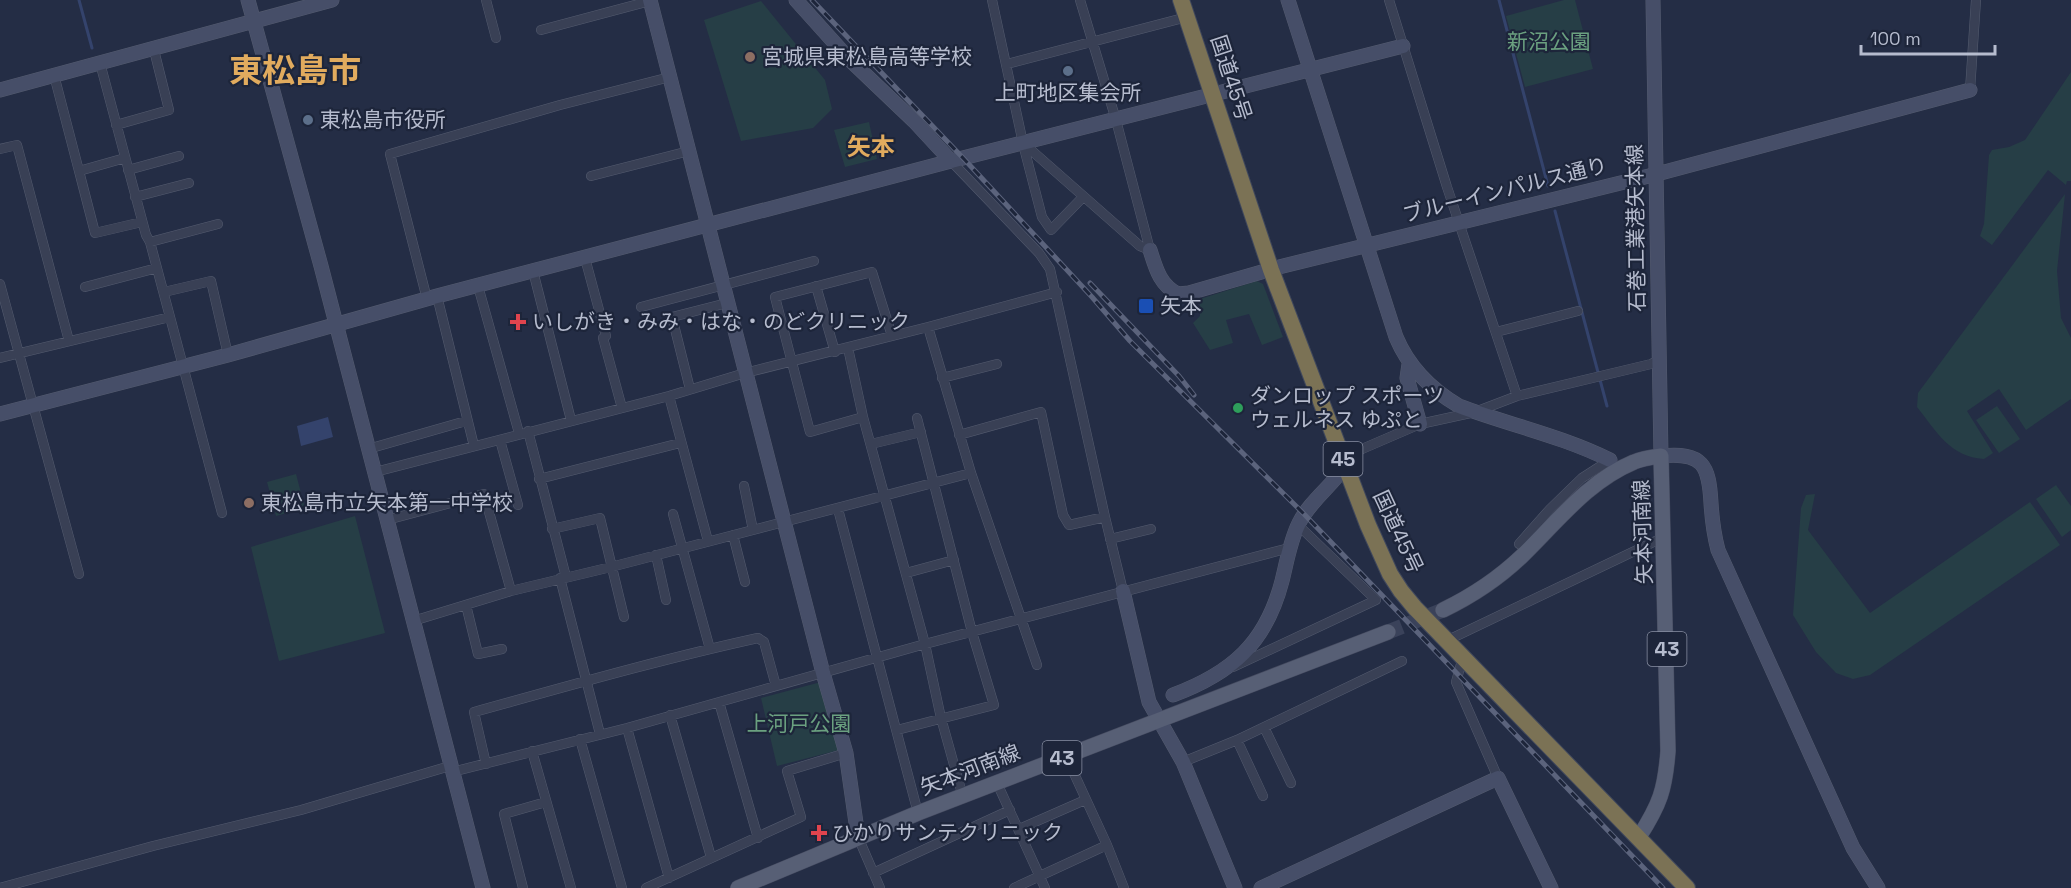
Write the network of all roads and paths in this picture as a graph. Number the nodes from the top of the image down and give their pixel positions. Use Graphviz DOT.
graph roads {
  1 [pos="248,0"];
  2 [pos="332,0"];
  3 [pos="486,0"];
  4 [pos="796,0"];
  5 [pos="992,0"];
  6 [pos="1080,0"];
  7 [pos="1181,0"];
  8 [pos="1288,0"];
  9 [pos="1389,0"];
  10 [pos="1653,0"];
  11 [pos="1976,0"];
  12 [pos="650,1"];
  13 [pos="1187,18"];
  14 [pos="254,21"];
  15 [pos="541,30"];
  16 [pos="496,38"];
  17 [pos="1092,41"];
  18 [pos="1403,46"];
  19 [pos="154,50"];
  20 [pos="100,63"];
  21 [pos="1007,64"];
  22 [pos="1311,70"];
  23 [pos="54,75"];
  24 [pos="669,77"];
  25 [pos="0,90"];
  26 [pos="1970,90"];
  27 [pos="1212,94"];
  28 [pos="1116,120"];
  29 [pos="116,125"];
  30 [pos="1023,143"];
  31 [pos="0,149"];
  32 [pos="689,151"];
  33 [pos="179,156"];
  34 [pos="125,158"];
  35 [pos="951,162"];
  36 [pos="128,170"];
  37 [pos="79,171"];
  38 [pos="1657,174"];
  39 [pos="591,176"];
  40 [pos="189,183"];
  41 [pos="135,197"];
  42 [pos="1083,197"];
  43 [pos="142,222"];
  44 [pos="1460,223"];
  45 [pos="218,224"];
  46 [pos="708,226"];
  47 [pos="150,242"];
  48 [pos="1367,245"];
  49 [pos="1150,250"];
  50 [pos="585,258"];
  51 [pos="814,261"];
  52 [pos="157,268"];
  53 [pos="1271,270"];
  54 [pos="533,272"];
  55 [pos="0,284"];
  56 [pos="722,284"];
  57 [pos="478,286"];
  58 [pos="816,286"];
  59 [pos="85,287"];
  60 [pos="164,292"];
  61 [pos="1057,292"];
  62 [pos="432,298"];
  63 [pos="727,303"];
  64 [pos="640,307"];
  65 [pos="1578,311"];
  66 [pos="170,317"];
  67 [pos="337,325"];
  68 [pos="928,327"];
  69 [pos="1496,332"];
  70 [pos="892,336"];
  71 [pos="69,341"];
  72 [pos="848,348"];
  73 [pos="835,351"];
  74 [pos="18,354"];
  75 [pos="228,355"];
  76 [pos="0,358"];
  77 [pos="1659,360"];
  78 [pos="790,361"];
  79 [pos="997,364"];
  80 [pos="1409,364"];
  81 [pos="183,366"];
  82 [pos="745,373"];
  83 [pos="942,378"];
  84 [pos="690,389"];
  85 [pos="669,396"];
  86 [pos="1517,396"];
  87 [pos="33,405"];
  88 [pos="622,408"];
  89 [pos="1475,412"];
  90 [pos="0,414"];
  91 [pos="863,417"];
  92 [pos="917,418"];
  93 [pos="571,420"];
  94 [pos="466,421"];
  95 [pos="1420,424"];
  96 [pos="524,432"];
  97 [pos="921,432"];
  98 [pos="959,435"];
  99 [pos="500,440"];
  100 [pos="680,443"];
  101 [pos="871,444"];
  102 [pos="474,446"];
  103 [pos="368,449"];
  104 [pos="1661,456"];
  105 [pos="1610,460"];
  106 [pos="1346,466"];
  107 [pos="375,472"];
  108 [pos="971,473"];
  109 [pos="539,479"];
  110 [pos="935,483"];
  111 [pos="744,486"];
  112 [pos="885,495"];
  113 [pos="518,504"];
  114 [pos="838,509"];
  115 [pos="222,513"];
  116 [pos="673,514"];
  117 [pos="1105,517"];
  118 [pos="387,520"];
  119 [pos="784,523"];
  120 [pos="1298,525"];
  121 [pos="552,529"];
  122 [pos="1151,529"];
  123 [pos="753,530"];
  124 [pos="733,536"];
  125 [pos="1664,537"];
  126 [pos="1110,539"];
  127 [pos="708,541"];
  128 [pos="1519,544"];
  129 [pos="682,548"];
  130 [pos="1289,548"];
  131 [pos="656,555"];
  132 [pos="954,560"];
  133 [pos="611,567"];
  134 [pos="906,573"];
  135 [pos="79,574"];
  136 [pos="563,578"];
  137 [pos="746,582"];
  138 [pos="511,591"];
  139 [pos="1123,591"];
  140 [pos="666,600"];
  141 [pos="466,605"];
  142 [pos="1443,610"];
  143 [pos="624,617"];
  144 [pos="1022,619"];
  145 [pos="413,621"];
  146 [pos="972,632"];
  147 [pos="1388,632"];
  148 [pos="1446,641"];
  149 [pos="925,644"];
  150 [pos="502,649"];
  151 [pos="710,649"];
  152 [pos="876,657"];
  153 [pos="1463,657"];
  154 [pos="1402,661"];
  155 [pos="1037,665"];
  156 [pos="1223,672"];
  157 [pos="823,673"];
  158 [pos="588,681"];
  159 [pos="776,686"];
  160 [pos="1173,695"];
  161 [pos="719,702"];
  162 [pos="670,716"];
  163 [pos="941,718"];
  164 [pos="1159,720"];
  165 [pos="1264,727"];
  166 [pos="627,728"];
  167 [pos="897,730"];
  168 [pos="600,735"];
  169 [pos="580,739"];
  170 [pos="1237,740"];
  171 [pos="532,751"];
  172 [pos="846,753"];
  173 [pos="1066,756"];
  174 [pos="1183,762"];
  175 [pos="486,764"];
  176 [pos="451,769"];
  177 [pos="1498,778"];
  178 [pos="997,783"];
  179 [pos="1291,783"];
  180 [pos="1263,796"];
  181 [pos="963,797"];
  182 [pos="1085,800"];
  183 [pos="546,802"];
  184 [pos="1010,810"];
  185 [pos="918,813"];
  186 [pos="1019,830"];
  187 [pos="858,837"];
  188 [pos="1639,837"];
  189 [pos="758,838"];
  190 [pos="1107,845"];
  191 [pos="711,857"];
  192 [pos="873,873"];
  193 [pos="1040,875"];
  194 [pos="669,878"];
  195 [pos="0,888"];
  196 [pos="483,888"];
  197 [pos="523,888"];
  198 [pos="571,888"];
  199 [pos="622,888"];
  200 [pos="646,888"];
  201 [pos="738,888"];
  202 [pos="880,888"];
  203 [pos="1014,888"];
  204 [pos="1045,888"];
  205 [pos="1124,888"];
  206 [pos="1235,888"];
  207 [pos="1262,888"];
  208 [pos="1551,888"];
  209 [pos="1687,888"];
  210 [pos="1878,888"];
  1 -- 14 [label="street"];
  2 -- 14 [label="street"];
  3 -- 16 [label="street"];
  4 -- 35 [label="street"];
  5 -- 21 [label="street"];
  6 -- 17 [label="street"];
  7 -- 13 [label="highway, 国道45号 / 45"];
  8 -- 22 [label="street"];
  9 -- 18 [label="street"];
  10 -- 38 [label="street, 石巻工業港矢本線"];
  11 -- 26 [label="street"];
  12 -- 15 [label="street"];
  12 -- 24 [label="street"];
  13 -- 17 [label="street"];
  13 -- 27 [label="highway, 国道45号 / 45"];
  14 -- 19 [label="street"];
  14 -- 67 [label="street"];
  17 -- 21 [label="street"];
  17 -- 28 [label="street"];
  18 -- 22 [label="street"];
  18 -- 44 [label="street"];
  19 -- 20 [label="street"];
  19 -- 29 [label="street"];
  20 -- 23 [label="street"];
  20 -- 29 [label="street"];
  21 -- 30 [label="street"];
  22 -- 27 [label="street"];
  22 -- 48 [label="street"];
  23 -- 25 [label="street"];
  23 -- 37 [label="street"];
  24 -- 32 [label="street"];
  24 -- 62 [label="street"];
  26 -- 38 [label="street, ブルーインパルス通り"];
  27 -- 28 [label="street"];
  27 -- 53 [label="highway, 国道45号 / 45"];
  28 -- 30 [label="street"];
  28 -- 49 [label="street"];
  29 -- 34 [label="street"];
  30 -- 35 [label="street"];
  30 -- 42 [label="street"];
  30 -- 42 [label="street"];
  31 -- 71 [label="street"];
  32 -- 39 [label="street"];
  32 -- 46 [label="street"];
  33 -- 36 [label="street"];
  34 -- 36 [label="street"];
  34 -- 37 [label="street"];
  35 -- 46 [label="street"];
  35 -- 61 [label="street"];
  36 -- 41 [label="street"];
  37 -- 43 [label="street"];
  38 -- 44 [label="street, ブルーインパルス通り"];
  38 -- 77 [label="street, 石巻工業港矢本線"];
  40 -- 41 [label="street"];
  41 -- 43 [label="street"];
  42 -- 49 [label="street"];
  43 -- 47 [label="street"];
  44 -- 48 [label="street, ブルーインパルス通り"];
  44 -- 69 [label="street"];
  45 -- 47 [label="street"];
  46 -- 50 [label="street"];
  46 -- 56 [label="street"];
  47 -- 52 [label="street"];
  48 -- 53 [label="street, ブルーインパルス通り"];
  48 -- 80 [label="street"];
  49 -- 53 [label="street, ブルーインパルス通り"];
  50 -- 54 [label="street"];
  50 -- 88 [label="street"];
  51 -- 56 [label="street"];
  52 -- 59 [label="street"];
  52 -- 60 [label="street"];
  53 -- 106 [label="highway, 国道45号 / 45"];
  54 -- 57 [label="street"];
  54 -- 93 [label="street"];
  55 -- 74 [label="street"];
  56 -- 63 [label="street"];
  56 -- 64 [label="street"];
  57 -- 62 [label="street"];
  57 -- 96 [label="street"];
  58 -- 70 [label="street"];
  58 -- 73 [label="street"];
  58 -- 78 [label="street"];
  60 -- 66 [label="street"];
  60 -- 75 [label="street"];
  61 -- 68 [label="street"];
  61 -- 117 [label="street"];
  62 -- 67 [label="street"];
  62 -- 94 [label="street"];
  63 -- 82 [label="street"];
  63 -- 84 [label="street"];
  65 -- 69 [label="street"];
  66 -- 71 [label="street"];
  66 -- 81 [label="street"];
  67 -- 75 [label="street"];
  67 -- 103 [label="street"];
  68 -- 70 [label="street"];
  68 -- 83 [label="street"];
  69 -- 86 [label="street"];
  70 -- 72 [label="street"];
  71 -- 74 [label="street"];
  72 -- 73 [label="street"];
  72 -- 91 [label="street"];
  73 -- 78 [label="street"];
  74 -- 76 [label="street"];
  74 -- 87 [label="street"];
  75 -- 81 [label="street"];
  77 -- 86 [label="street"];
  77 -- 104 [label="street, 石巻工業港矢本線"];
  78 -- 82 [label="street"];
  78 -- 91 [label="street"];
  79 -- 83 [label="street"];
  80 -- 89 [label="street"];
  80 -- 95 [label="street"];
  81 -- 87 [label="street"];
  81 -- 115 [label="street"];
  82 -- 84 [label="street"];
  82 -- 119 [label="street"];
  83 -- 98 [label="street"];
  84 -- 85 [label="street"];
  85 -- 88 [label="street"];
  85 -- 100 [label="street"];
  86 -- 89 [label="street"];
  87 -- 90 [label="street"];
  87 -- 135 [label="street"];
  88 -- 93 [label="street"];
  89 -- 95 [label="street"];
  89 -- 105 [label="street"];
  91 -- 101 [label="street"];
  92 -- 97 [label="street"];
  93 -- 96 [label="street"];
  94 -- 102 [label="street"];
  94 -- 103 [label="street"];
  95 -- 106 [label="street"];
  96 -- 99 [label="street"];
  96 -- 109 [label="street"];
  97 -- 101 [label="street"];
  97 -- 110 [label="street"];
  98 -- 108 [label="street"];
  98 -- 117 [label="street"];
  99 -- 102 [label="street"];
  99 -- 113 [label="street"];
  100 -- 109 [label="street"];
  100 -- 127 [label="street"];
  101 -- 112 [label="street"];
  102 -- 107 [label="street"];
  103 -- 107 [label="street"];
  104 -- 125 [label="main road, 矢本河南線 / 43"];
  104 -- 142 [label="main road, 矢本河南線"];
  104 -- 210 [label="street"];
  105 -- 128 [label="street"];
  106 -- 120 [label="street"];
  106 -- 148 [label="highway, 国道45号 / 45"];
  107 -- 118 [label="street"];
  108 -- 110 [label="street"];
  108 -- 144 [label="street"];
  109 -- 121 [label="street"];
  110 -- 112 [label="street"];
  110 -- 132 [label="street"];
  111 -- 123 [label="street"];
  112 -- 114 [label="street"];
  112 -- 134 [label="street"];
  114 -- 119 [label="street"];
  114 -- 152 [label="street"];
  116 -- 129 [label="street"];
  117 -- 126 [label="street"];
  118 -- 138 [label="street"];
  118 -- 145 [label="street"];
  119 -- 123 [label="street"];
  119 -- 157 [label="street"];
  120 -- 130 [label="street"];
  120 -- 156 [label="street"];
  121 -- 133 [label="street"];
  121 -- 136 [label="street"];
  122 -- 126 [label="street"];
  123 -- 124 [label="street"];
  124 -- 127 [label="street"];
  124 -- 137 [label="street"];
  125 -- 148 [label="street"];
  125 -- 188 [label="main road, 矢本河南線 / 43"];
  126 -- 139 [label="street"];
  127 -- 129 [label="street"];
  129 -- 131 [label="street"];
  129 -- 151 [label="street"];
  130 -- 139 [label="street"];
  130 -- 156 [label="street"];
  131 -- 133 [label="street"];
  131 -- 140 [label="street"];
  132 -- 134 [label="street"];
  132 -- 146 [label="street"];
  133 -- 136 [label="street"];
  133 -- 143 [label="street"];
  134 -- 149 [label="street"];
  136 -- 138 [label="street"];
  136 -- 158 [label="street"];
  138 -- 141 [label="street"];
  139 -- 144 [label="street"];
  139 -- 164 [label="street"];
  141 -- 145 [label="street"];
  141 -- 150 [label="street"];
  144 -- 146 [label="street"];
  144 -- 155 [label="street"];
  145 -- 176 [label="street"];
  146 -- 149 [label="street"];
  146 -- 163 [label="street"];
  147 -- 164 [label="main road, 矢本河南線 / 43"];
  148 -- 153 [label="highway, 国道45号 / 45"];
  149 -- 152 [label="street"];
  149 -- 163 [label="street"];
  151 -- 158 [label="street"];
  151 -- 159 [label="street"];
  152 -- 157 [label="street"];
  152 -- 167 [label="street"];
  153 -- 177 [label="street"];
  153 -- 188 [label="highway, 国道45号 / 45"];
  154 -- 165 [label="street"];
  156 -- 160 [label="street"];
  157 -- 159 [label="street"];
  157 -- 172 [label="street"];
  158 -- 168 [label="street"];
  158 -- 175 [label="street"];
  159 -- 161 [label="street"];
  161 -- 162 [label="street"];
  161 -- 189 [label="street"];
  162 -- 166 [label="street"];
  162 -- 191 [label="street"];
  163 -- 167 [label="street"];
  163 -- 181 [label="street"];
  164 -- 173 [label="main road, 矢本河南線 / 43"];
  164 -- 174 [label="street"];
  165 -- 170 [label="street"];
  165 -- 179 [label="street"];
  166 -- 168 [label="street"];
  166 -- 194 [label="street"];
  167 -- 185 [label="street"];
  168 -- 169 [label="street"];
  169 -- 171 [label="street"];
  169 -- 199 [label="street"];
  170 -- 174 [label="street"];
  170 -- 180 [label="street"];
  171 -- 175 [label="street"];
  171 -- 183 [label="street"];
  172 -- 187 [label="street"];
  172 -- 189 [label="street"];
  173 -- 178 [label="main road, 矢本河南線 / 43"];
  173 -- 182 [label="street"];
  174 -- 206 [label="street"];
  175 -- 176 [label="street"];
  176 -- 195 [label="street"];
  176 -- 196 [label="street"];
  177 -- 207 [label="street"];
  177 -- 208 [label="street"];
  178 -- 181 [label="main road, 矢本河南線 / 43"];
  178 -- 184 [label="street"];
  181 -- 185 [label="main road, 矢本河南線 / 43"];
  182 -- 186 [label="street"];
  182 -- 190 [label="street"];
  183 -- 197 [label="street"];
  183 -- 198 [label="street"];
  184 -- 186 [label="street"];
  184 -- 192 [label="street"];
  185 -- 187 [label="main road, 矢本河南線 / 43"];
  186 -- 193 [label="street"];
  187 -- 192 [label="street"];
  187 -- 201 [label="main road, 矢本河南線 / 43"];
  188 -- 209 [label="highway, 国道45号 / 45"];
  189 -- 191 [label="street"];
  190 -- 193 [label="street"];
  190 -- 205 [label="street"];
  191 -- 194 [label="street"];
  192 -- 202 [label="street"];
  193 -- 203 [label="street"];
  193 -- 204 [label="street"];
  194 -- 200 [label="street"];
}
